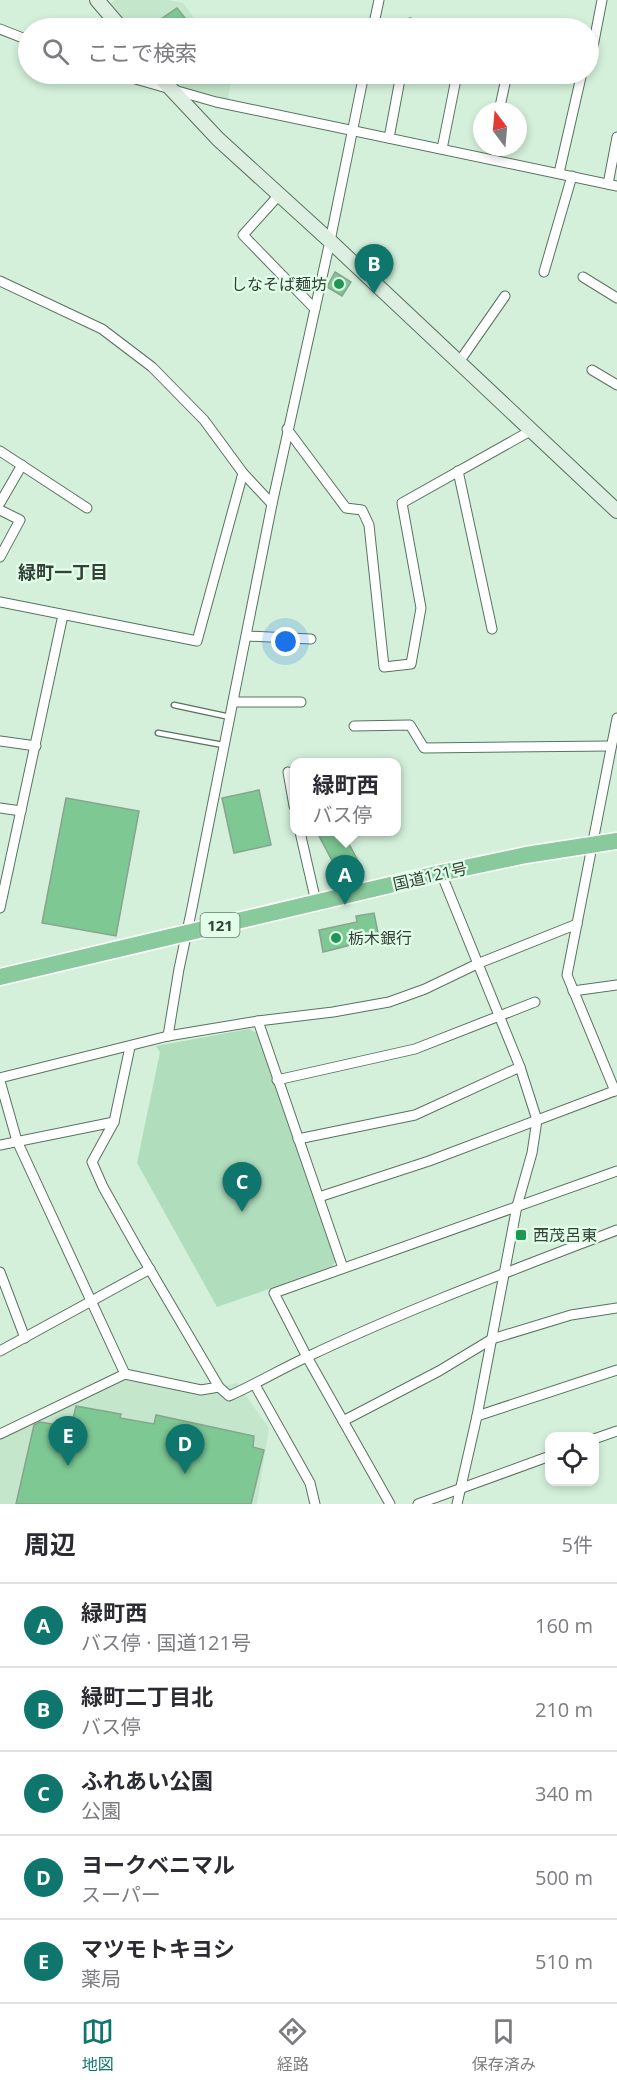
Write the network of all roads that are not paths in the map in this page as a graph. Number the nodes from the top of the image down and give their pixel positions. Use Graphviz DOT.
graph roads {
  1 [pos="98,0"];
  2 [pos="379,0"];
  3 [pos="602,0"];
  4 [pos="113,18"];
  5 [pos="375,18"];
  6 [pos="599,18"];
  7 [pos="0,29"];
  8 [pos="18,36"];
  9 [pos="151,84"];
  10 [pos="166,84"];
  11 [pos="362,84"];
  12 [pos="399,84"];
  13 [pos="455,84"];
  14 [pos="505,84"];
  15 [pos="579,84"];
  16 [pos="171,90"];
  17 [pos="501,102"];
  18 [pos="353,130"];
  19 [pos="617,137"];
  20 [pos="390,138"];
  21 [pos="442,149"];
  22 [pos="488,156"];
  23 [pos="488,159"];
  24 [pos="559,173"];
  25 [pos="572,176"];
  26 [pos="613,185"];
  27 [pos="279,195"];
  28 [pos="330,241"];
  29 [pos="544,272"];
  30 [pos="583,277"];
  31 [pos="0,281"];
  32 [pos="505,296"];
  33 [pos="617,298"];
  34 [pos="315,309"];
  35 [pos="459,362"];
  36 [pos="592,370"];
  37 [pos="617,385"];
  38 [pos="287,429"];
  39 [pos="532,430"];
  40 [pos="0,451"];
  41 [pos="22,465"];
  42 [pos="458,471"];
  43 [pos="243,474"];
  44 [pos="0,503"];
  45 [pos="272,504"];
  46 [pos="87,508"];
  47 [pos="0,510"];
  48 [pos="617,511"];
  49 [pos="0,557"];
  50 [pos="1,602"];
  51 [pos="0,613"];
  52 [pos="63,615"];
  53 [pos="492,629"];
  54 [pos="246,636"];
  55 [pos="311,639"];
  56 [pos="233,702"];
  57 [pos="301,702"];
  58 [pos="174,705"];
  59 [pos="230,717"];
  60 [pos="617,718"];
  61 [pos="354,726"];
  62 [pos="158,734"];
  63 [pos="0,741"];
  64 [pos="36,746"];
  65 [pos="225,746"];
  66 [pos="611,746"];
  67 [pos="288,772"];
  68 [pos="290,783"];
  69 [pos="0,808"];
  70 [pos="21,812"];
  71 [pos="301,836"];
  72 [pos="617,841"];
  73 [pos="593,844"];
  74 [pos="0,857"];
  75 [pos="10,859"];
  76 [pos="441,873"];
  77 [pos="316,902"];
  78 [pos="0,908"];
  79 [pos="577,924"];
  80 [pos="187,932"];
  81 [pos="477,964"];
  82 [pos="0,977"];
  83 [pos="617,985"];
  84 [pos="573,991"];
  85 [pos="535,1002"];
  86 [pos="499,1017"];
  87 [pos="258,1021"];
  88 [pos="168,1036"];
  89 [pos="130,1047"];
  90 [pos="520,1067"];
  91 [pos="0,1079"];
  92 [pos="277,1080"];
  93 [pos="616,1091"];
  94 [pos="537,1120"];
  95 [pos="114,1122"];
  96 [pos="298,1139"];
  97 [pos="17,1141"];
  98 [pos="0,1145"];
  99 [pos="617,1171"];
  100 [pos="319,1197"];
  101 [pos="517,1206"];
  102 [pos="617,1230"];
  103 [pos="343,1268"];
  104 [pos="150,1269"];
  105 [pos="0,1272"];
  106 [pos="504,1272"];
  107 [pos="92,1301"];
  108 [pos="617,1308"];
  109 [pos="25,1338"];
  110 [pos="492,1339"];
  111 [pos="0,1351"];
  112 [pos="307,1357"];
  113 [pos="617,1370"];
  114 [pos="125,1374"];
  115 [pos="255,1385"];
  116 [pos="219,1387"];
  117 [pos="477,1416"];
  118 [pos="343,1421"];
  119 [pos="617,1431"];
  120 [pos="0,1434"];
  121 [pos="599,1437"];
  122 [pos="545,1457"];
  123 [pos="460,1489"];
  124 [pos="315,1504"];
  125 [pos="390,1504"];
  126 [pos="418,1504"];
  127 [pos="457,1504"];
  1 -- 4 [label="street"];
  2 -- 5 [label="street"];
  3 -- 6 [label="street"];
  7 -- 8 [label="street"];
  9 -- 16 [label="street"];
  10 -- 16 [label="street"];
  11 -- 18 [label="street"];
  12 -- 20 [label="street"];
  13 -- 21 [label="street"];
  14 -- 17 [label="street"];
  15 -- 24 [label="street"];
  16 -- 18 [label="street"];
  16 -- 27 [label="street"];
  18 -- 20 [label="street"];
  18 -- 28 [label="street"];
  19 -- 26 [label="street"];
  20 -- 21 [label="street"];
  21 -- 23 [label="street"];
  22 -- 23 [label="street"];
  23 -- 24 [label="street"];
  24 -- 25 [label="street"];
  25 -- 26 [label="street"];
  25 -- 29 [label="street"];
  27 -- 28 [label="street"];
  27 -- 34 [label="street"];
  28 -- 34 [label="street"];
  28 -- 35 [label="street"];
  30 -- 33 [label="street"];
  31 -- 43 [label="street"];
  32 -- 35 [label="street"];
  34 -- 38 [label="street"];
  35 -- 39 [label="street"];
  36 -- 37 [label="street"];
  38 -- 42 [label="street"];
  38 -- 45 [label="street"];
  39 -- 42 [label="street"];
  39 -- 48 [label="street"];
  40 -- 41 [label="street"];
  41 -- 44 [label="street"];
  41 -- 46 [label="street"];
  42 -- 53 [label="street"];
  43 -- 45 [label="street"];
  43 -- 52 [label="street"];
  45 -- 54 [label="street"];
  47 -- 49 [label="street"];
  50 -- 51 [label="street"];
  50 -- 52 [label="street"];
  52 -- 64 [label="street"];
  54 -- 55 [label="street"];
  54 -- 56 [label="street"];
  56 -- 57 [label="street"];
  56 -- 59 [label="street"];
  58 -- 59 [label="lane"];
  59 -- 65 [label="street"];
  60 -- 66 [label="street"];
  61 -- 66 [label="street"];
  62 -- 65 [label="lane"];
  63 -- 64 [label="street"];
  64 -- 70 [label="street"];
  65 -- 80 [label="street"];
  66 -- 73 [label="street"];
  67 -- 68 [label="street"];
  69 -- 70 [label="street"];
  70 -- 75 [label="street"];
  71 -- 77 [label="street"];
  72 -- 73 [label="highway, 国道121号 / 121"];
  73 -- 76 [label="highway, 国道121号 / 121"];
  73 -- 79 [label="street"];
  74 -- 75 [label="street"];
  75 -- 78 [label="street"];
  76 -- 77 [label="highway, 国道121号 / 121"];
  76 -- 81 [label="street"];
  77 -- 80 [label="highway, 国道121号 / 121"];
  79 -- 81 [label="street"];
  79 -- 84 [label="street"];
  80 -- 82 [label="highway, 国道121号 / 121"];
  80 -- 88 [label="street"];
  81 -- 86 [label="street"];
  81 -- 87 [label="street"];
  83 -- 84 [label="street"];
  84 -- 93 [label="street"];
  85 -- 86 [label="street"];
  86 -- 90 [label="street"];
  86 -- 92 [label="street"];
  87 -- 88 [label="street"];
  87 -- 92 [label="street"];
  88 -- 89 [label="street"];
  89 -- 91 [label="street"];
  89 -- 95 [label="street"];
  90 -- 94 [label="street"];
  90 -- 96 [label="street"];
  91 -- 97 [label="street"];
  92 -- 96 [label="street"];
  93 -- 94 [label="street"];
  94 -- 100 [label="street"];
  94 -- 101 [label="street"];
  95 -- 97 [label="street"];
  95 -- 104 [label="street"];
  96 -- 100 [label="street"];
  97 -- 98 [label="street"];
  97 -- 107 [label="street"];
  99 -- 101 [label="street"];
  100 -- 103 [label="street"];
  101 -- 103 [label="street"];
  101 -- 106 [label="street"];
  102 -- 106 [label="street"];
  103 -- 112 [label="street"];
  104 -- 107 [label="street"];
  104 -- 116 [label="street"];
  105 -- 109 [label="street"];
  106 -- 110 [label="street"];
  106 -- 112 [label="street"];
  107 -- 109 [label="street"];
  107 -- 114 [label="street"];
  108 -- 110 [label="street"];
  109 -- 111 [label="street"];
  110 -- 117 [label="street"];
  110 -- 118 [label="street"];
  112 -- 115 [label="street"];
  112 -- 118 [label="street"];
  113 -- 117 [label="street"];
  114 -- 116 [label="street"];
  114 -- 120 [label="street"];
  115 -- 116 [label="street"];
  115 -- 124 [label="street"];
  117 -- 123 [label="street"];
  118 -- 125 [label="street"];
  119 -- 121 [label="street"];
  122 -- 123 [label="street"];
  123 -- 126 [label="street"];
  123 -- 127 [label="street"];
}
